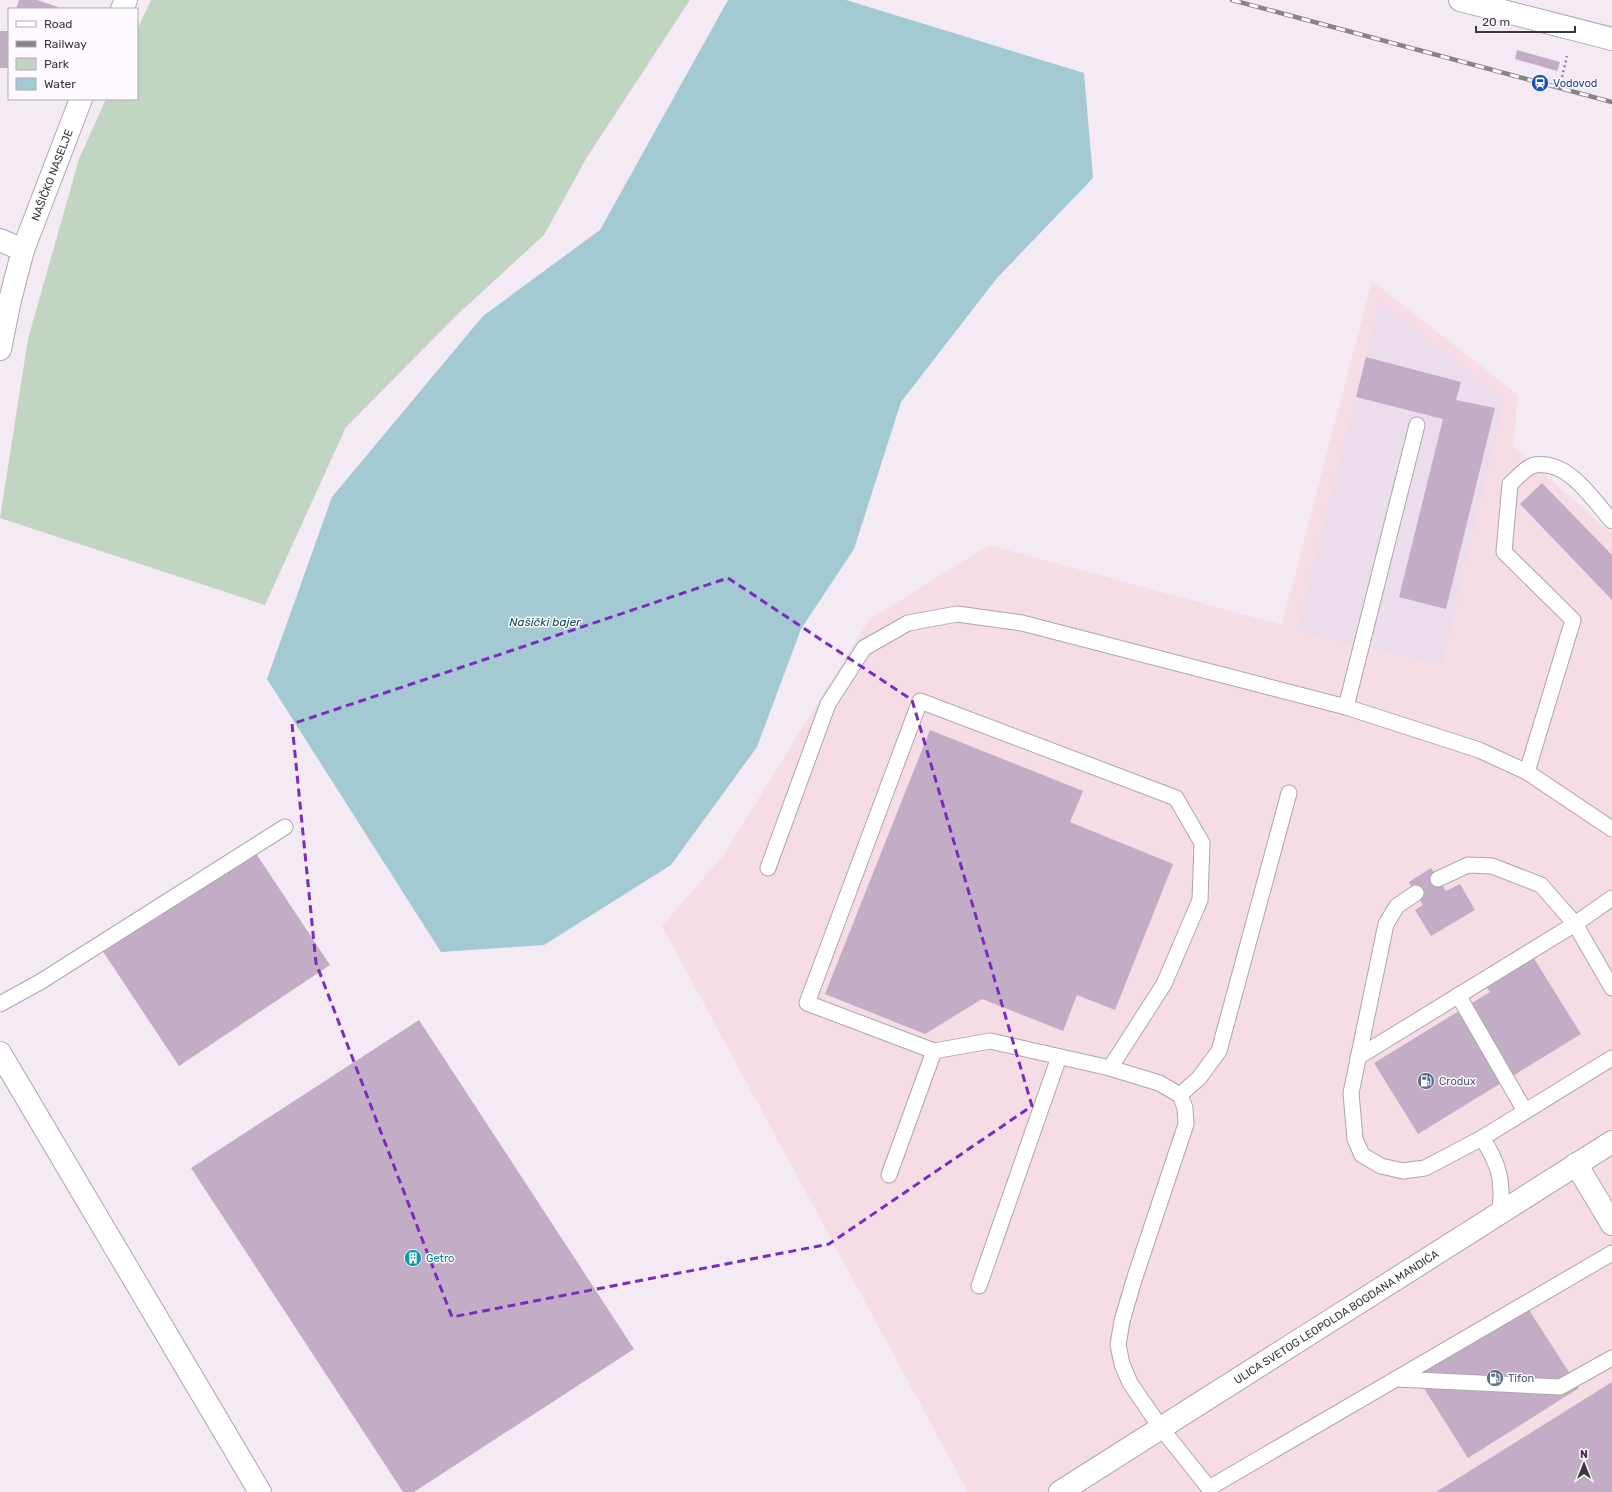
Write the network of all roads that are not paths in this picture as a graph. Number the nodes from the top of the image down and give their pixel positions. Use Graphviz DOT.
graph roads {
  1 [pos="1460,0"];
  2 [pos="1518,7"];
  3 [pos="1612,39"];
  4 [pos="81,100"];
  5 [pos="0,240"];
  6 [pos="23,250"];
  7 [pos="0,349"];
  8 [pos="1417,424"];
  9 [pos="1612,521"];
  10 [pos="1346,707"];
  11 [pos="1527,772"];
  12 [pos="1289,793"];
  13 [pos="285,827"];
  14 [pos="1612,829"];
  15 [pos="768,868"];
  16 [pos="1438,879"];
  17 [pos="1416,893"];
  18 [pos="1612,898"];
  19 [pos="1575,924"];
  20 [pos="1612,988"];
  21 [pos="1458,995"];
  22 [pos="0,1004"];
  23 [pos="934,1051"];
  24 [pos="0,1053"];
  25 [pos="1059,1057"];
  26 [pos="1358,1057"];
  27 [pos="1612,1058"];
  28 [pos="1110,1068"];
  29 [pos="1180,1094"];
  30 [pos="1525,1111"];
  31 [pos="1482,1138"];
  32 [pos="1612,1142"];
  33 [pos="1576,1164"];
  34 [pos="889,1175"];
  35 [pos="1499,1212"];
  36 [pos="1612,1224"];
  37 [pos="1612,1253"];
  38 [pos="979,1286"];
  39 [pos="1612,1358"];
  40 [pos="1396,1379"];
  41 [pos="1161,1428"];
  42 [pos="260,1492"];
  43 [pos="1060,1492"];
  1 -- 2 [label="street"];
  2 -- 3 [label="street"];
  4 -- 6 [label="street, NAŠIČKO NASELJE"];
  5 -- 6 [label="street"];
  6 -- 7 [label="street, NAŠIČKO NASELJE"];
  8 -- 10 [label="lane"];
  9 -- 11 [label="lane"];
  10 -- 11 [label="lane"];
  10 -- 15 [label="lane"];
  11 -- 14 [label="lane"];
  12 -- 29 [label="lane"];
  13 -- 22 [label="lane"];
  16 -- 19 [label="lane"];
  17 -- 26 [label="lane"];
  18 -- 19 [label="lane"];
  19 -- 20 [label="lane"];
  19 -- 21 [label="lane"];
  21 -- 26 [label="lane"];
  21 -- 30 [label="lane"];
  23 -- 25 [label="lane"];
  23 -- 28 [label="lane"];
  23 -- 34 [label="lane"];
  24 -- 42 [label="street"];
  25 -- 28 [label="lane"];
  25 -- 38 [label="lane"];
  26 -- 31 [label="lane"];
  27 -- 30 [label="lane"];
  28 -- 29 [label="lane"];
  29 -- 41 [label="lane"];
  30 -- 31 [label="lane"];
  31 -- 35 [label="lane"];
  32 -- 33 [label="street, ULICA SVETOG LEOPOLDA BOGDANA MANDIĆA"];
  33 -- 35 [label="street, ULICA SVETOG LEOPOLDA BOGDANA MANDIĆA"];
  33 -- 36 [label="street"];
  35 -- 41 [label="street, ULICA SVETOG LEOPOLDA BOGDANA MANDIĆA"];
  37 -- 40 [label="lane"];
  39 -- 40 [label="lane"];
  40 -- 41 [label="lane"];
  41 -- 43 [label="street, ULICA SVETOG LEOPOLDA BOGDANA MANDIĆA"];
}
